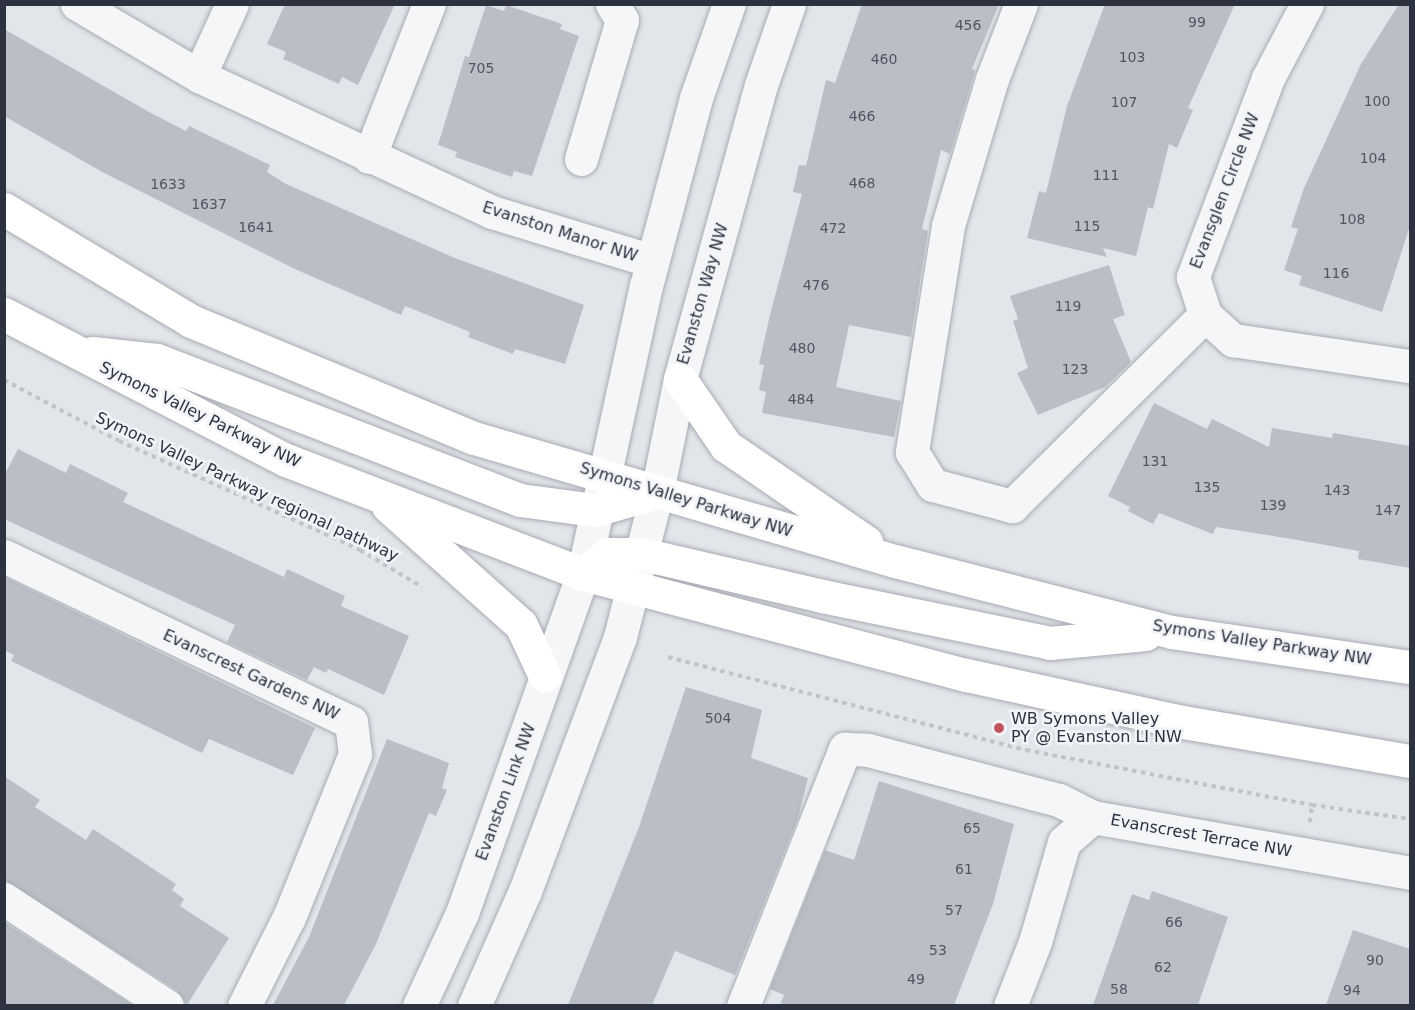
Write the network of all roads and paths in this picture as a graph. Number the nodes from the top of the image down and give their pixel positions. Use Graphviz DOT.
graph roads {
  1 [pos="77,4"];
  2 [pos="232,4"];
  3 [pos="429,4"];
  4 [pos="612,4"];
  5 [pos="729,4"];
  6 [pos="789,4"];
  7 [pos="1021,4"];
  8 [pos="1307,4"];
  9 [pos="199,76"];
  10 [pos="369,157"];
  11 [pos="581,159"];
  12 [pos="4,209"];
  13 [pos="652,261"];
  14 [pos="4,314"];
  15 [pos="1205,315"];
  16 [pos="71,351"];
  17 [pos="1410,366"];
  18 [pos="680,379"];
  19 [pos="4,380"];
  20 [pos="602,474"];
  21 [pos="657,492"];
  22 [pos="373,493"];
  23 [pos="595,510"];
  24 [pos="642,554"];
  25 [pos="4,556"];
  26 [pos="895,561"];
  27 [pos="583,574"];
  28 [pos="425,588"];
  29 [pos="634,588"];
  30 [pos="1172,632"];
  31 [pos="668,657"];
  32 [pos="1410,667"];
  33 [pos="545,676"];
  34 [pos="1410,761"];
  35 [pos="1093,817"];
  36 [pos="1410,819"];
  37 [pos="1410,873"];
  38 [pos="4,899"];
  39 [pos="167,1005"];
  40 [pos="244,1005"];
  41 [pos="419,1005"];
  42 [pos="474,1005"];
  43 [pos="742,1005"];
  44 [pos="1010,1005"];
  1 -- 9 [label="street, Evanston Manor NW"];
  2 -- 9 [label="street"];
  3 -- 10 [label="street"];
  4 -- 11 [label="street"];
  5 -- 13 [label="street"];
  6 -- 18 [label="street, Evanston Way NW"];
  7 -- 15 [label="street"];
  8 -- 15 [label="street, Evansglen Circle NW"];
  9 -- 10 [label="street, Evanston Manor NW"];
  10 -- 13 [label="street, Evanston Manor NW"];
  12 -- 20 [label="main road, Symons Valley Parkway NW"];
  13 -- 20 [label="street"];
  14 -- 16 [label="main road, Symons Valley Parkway NW"];
  15 -- 17 [label="street"];
  16 -- 22 [label="main road, Symons Valley Parkway NW"];
  16 -- 23 [label="main road"];
  18 -- 21 [label="street, Evanston Way NW"];
  18 -- 26 [label="main road"];
  19 -- 28 [label="path, Symons Valley Parkway regional pathway"];
  20 -- 21 [label="main road, Symons Valley Parkway NW"];
  20 -- 23 [label="street"];
  21 -- 23 [label="main road"];
  21 -- 24 [label="street, Evanston Way NW"];
  21 -- 26 [label="main road, Symons Valley Parkway NW"];
  22 -- 27 [label="main road, Symons Valley Parkway NW"];
  22 -- 33 [label="main road"];
  23 -- 27 [label="street"];
  24 -- 27 [label="main road"];
  24 -- 29 [label="street, Evanston Way NW"];
  24 -- 30 [label="main road"];
  25 -- 40 [label="street, Evanscrest Gardens NW"];
  26 -- 30 [label="main road, Symons Valley Parkway NW"];
  27 -- 29 [label="main road, Symons Valley Parkway NW"];
  27 -- 33 [label="street, Evanston Link NW"];
  29 -- 34 [label="main road, Symons Valley Parkway NW"];
  29 -- 42 [label="street"];
  30 -- 32 [label="main road, Symons Valley Parkway NW"];
  31 -- 36 [label="path"];
  33 -- 41 [label="street, Evanston Link NW"];
  35 -- 37 [label="street, Evanscrest Terrace NW"];
  35 -- 43 [label="street"];
  35 -- 44 [label="street, Evanscrest Terrace NW"];
  38 -- 39 [label="street"];
}
